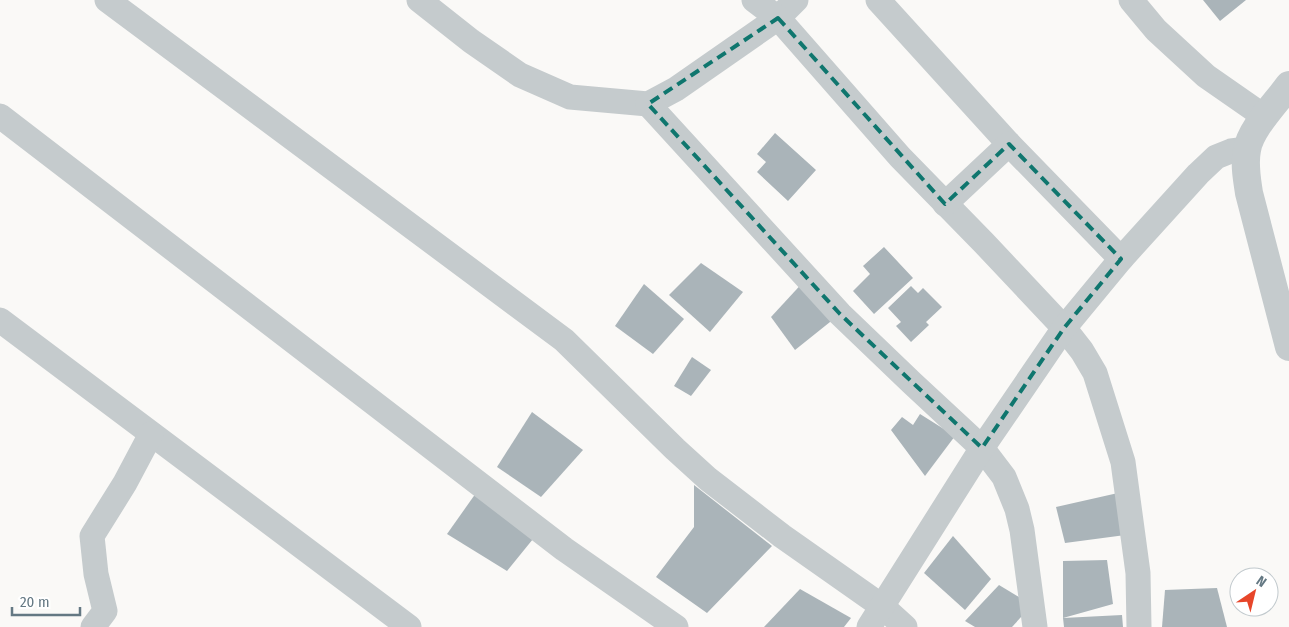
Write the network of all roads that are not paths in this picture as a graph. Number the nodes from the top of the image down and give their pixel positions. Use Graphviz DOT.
graph roads {
  1 [pos="418,0"];
  2 [pos="754,0"];
  3 [pos="796,0"];
  4 [pos="878,0"];
  5 [pos="1131,0"];
  6 [pos="116,3"];
  7 [pos="778,18"];
  8 [pos="1289,85"];
  9 [pos="648,104"];
  10 [pos="0,116"];
  11 [pos="1265,117"];
  12 [pos="1009,144"];
  13 [pos="1247,149"];
  14 [pos="945,204"];
  15 [pos="1121,259"];
  16 [pos="0,320"];
  17 [pos="1064,328"];
  18 [pos="1289,347"];
  19 [pos="151,434"];
  20 [pos="982,448"];
  21 [pos="883,607"];
  22 [pos="93,627"];
  23 [pos="409,627"];
  24 [pos="676,627"];
  25 [pos="869,627"];
  26 [pos="905,627"];
  27 [pos="1035,627"];
  28 [pos="1139,627"];
  1 -- 9 [label="street"];
  2 -- 7 [label="street"];
  3 -- 7 [label="street"];
  4 -- 12 [label="street"];
  5 -- 11 [label="street"];
  6 -- 21 [label="street"];
  7 -- 9 [label="street"];
  7 -- 14 [label="street"];
  8 -- 11 [label="street"];
  9 -- 20 [label="street"];
  10 -- 24 [label="street"];
  11 -- 13 [label="street"];
  12 -- 14 [label="street"];
  12 -- 15 [label="street"];
  13 -- 15 [label="street"];
  13 -- 18 [label="street"];
  14 -- 17 [label="street"];
  15 -- 17 [label="street"];
  16 -- 19 [label="street"];
  17 -- 20 [label="street"];
  17 -- 28 [label="street"];
  19 -- 22 [label="street"];
  19 -- 23 [label="street"];
  20 -- 21 [label="street"];
  20 -- 27 [label="street"];
  21 -- 25 [label="street"];
  21 -- 26 [label="street"];
}
